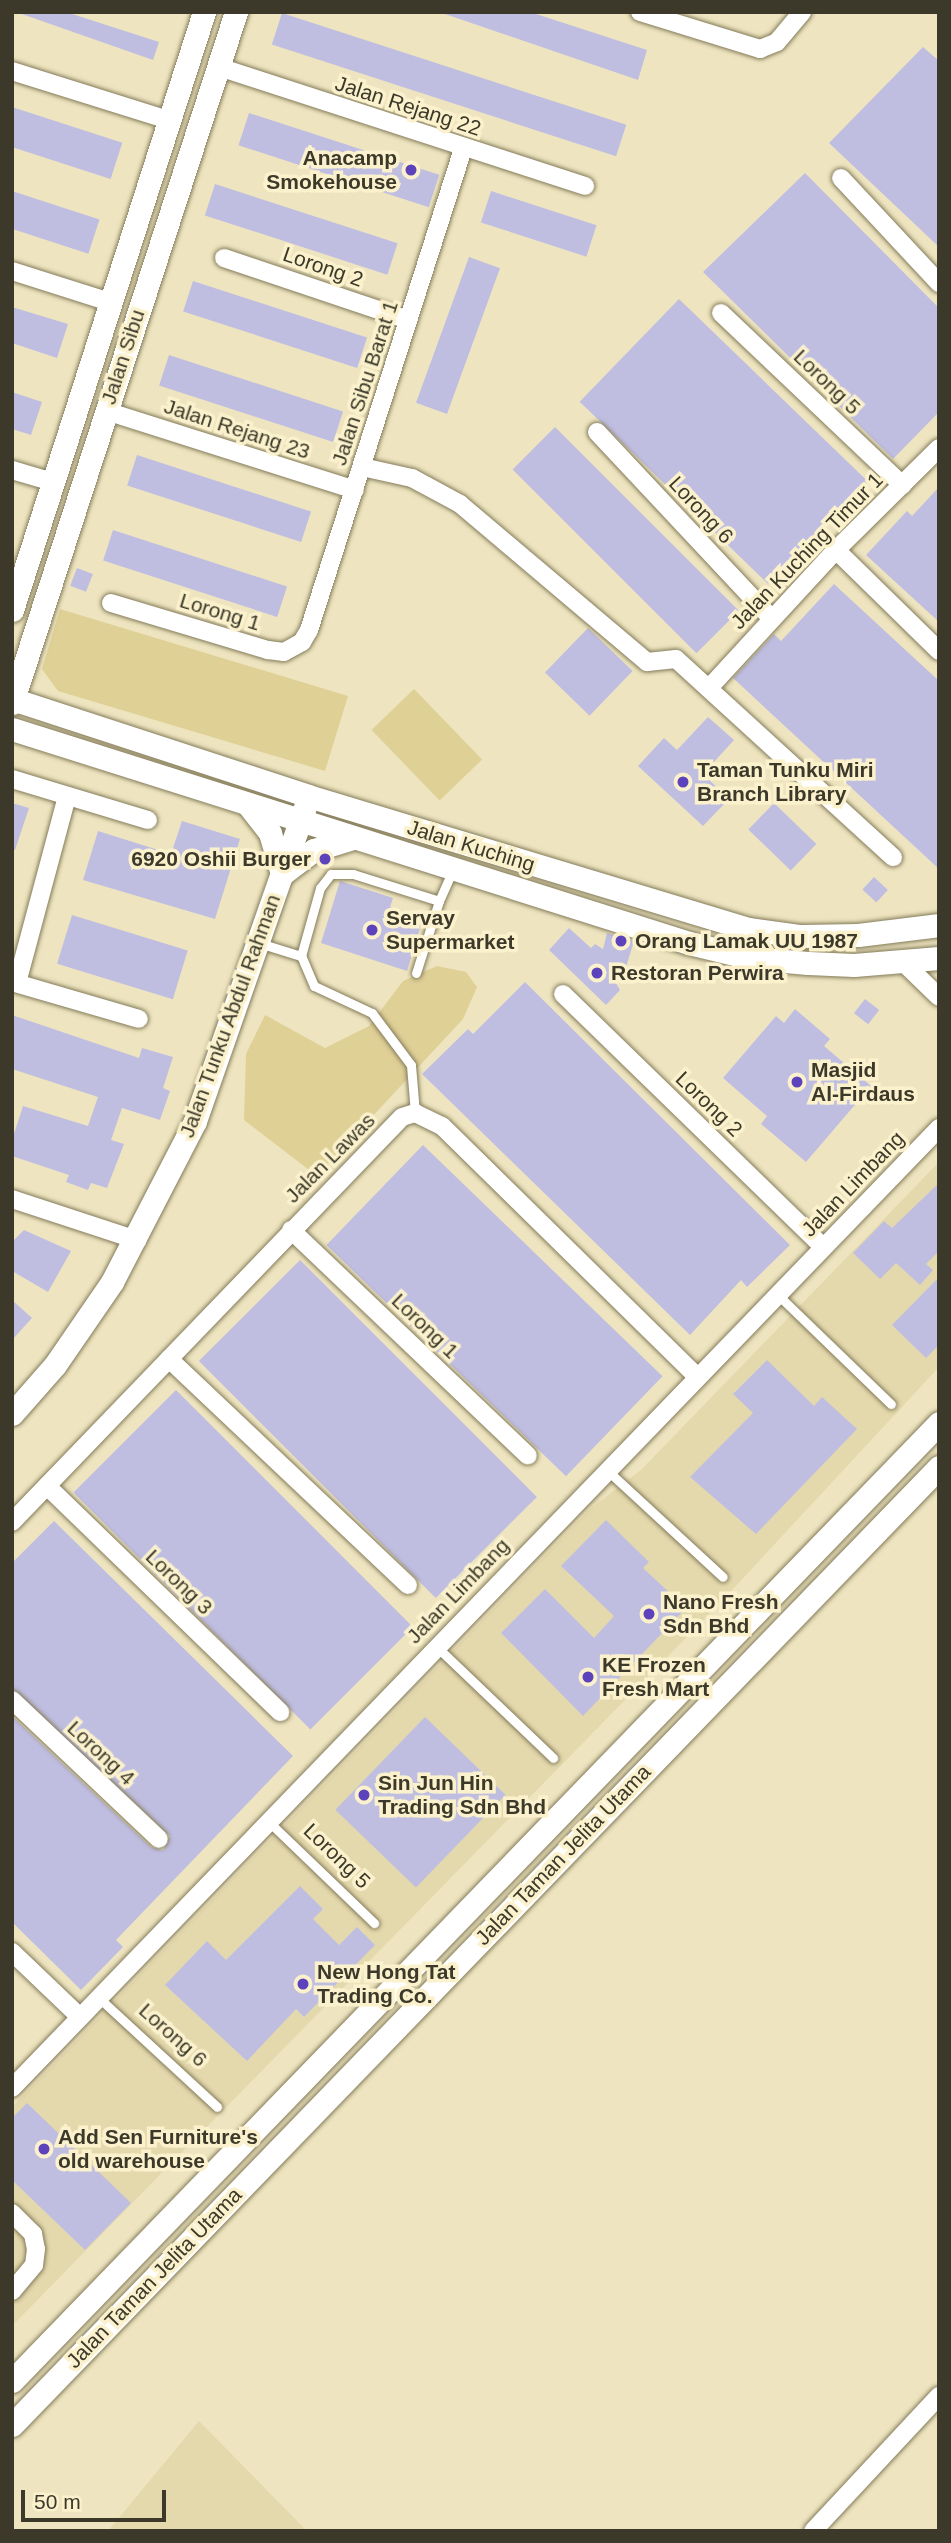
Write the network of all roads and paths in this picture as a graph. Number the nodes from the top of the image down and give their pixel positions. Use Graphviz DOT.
graph roads {
  1 [pos="204,12"];
  2 [pos="236,12"];
  3 [pos="640,12"];
  4 [pos="802,12"];
  5 [pos="219,67"];
  6 [pos="12,71"];
  7 [pos="168,120"];
  8 [pos="463,149"];
  9 [pos="841,178"];
  10 [pos="584,186"];
  11 [pos="126,252"];
  12 [pos="224,257"];
  13 [pos="154,260"];
  14 [pos="12,271"];
  15 [pos="939,283"];
  16 [pos="110,302"];
  17 [pos="721,313"];
  18 [pos="408,320"];
  19 [pos="106,411"];
  20 [pos="597,432"];
  21 [pos="939,448"];
  22 [pos="362,467"];
  23 [pos="12,470"];
  24 [pos="53,482"];
  25 [pos="902,485"];
  26 [pos="355,490"];
  27 [pos="836,550"];
  28 [pos="111,603"];
  29 [pos="12,610"];
  30 [pos="771,618"];
  31 [pos="309,631"];
  32 [pos="939,651"];
  33 [pos="709,688"];
  34 [pos="13,700"];
  35 [pos="12,729"];
  36 [pos="12,779"];
  37 [pos="308,796"];
  38 [pos="68,797"];
  39 [pos="247,805"];
  40 [pos="148,820"];
  41 [pos="300,822"];
  42 [pos="351,839"];
  43 [pos="893,857"];
  44 [pos="453,870"];
  45 [pos="282,874"];
  46 [pos="439,901"];
  47 [pos="939,925"];
  48 [pos="258,942"];
  49 [pos="301,956"];
  50 [pos="939,958"];
  51 [pos="903,962"];
  52 [pos="416,973"];
  53 [pos="14,982"];
  54 [pos="563,994"];
  55 [pos="939,997"];
  56 [pos="139,1019"];
  57 [pos="415,1113"];
  58 [pos="939,1128"];
  59 [pos="12,1199"];
  60 [pos="291,1230"];
  61 [pos="137,1240"];
  62 [pos="823,1247"];
  63 [pos="778,1296"];
  64 [pos="169,1359"];
  65 [pos="697,1377"];
  66 [pos="891,1404"];
  67 [pos="12,1414"];
  68 [pos="939,1423"];
  69 [pos="528,1456"];
  70 [pos="939,1467"];
  71 [pos="608,1471"];
  72 [pos="47,1486"];
  73 [pos="12,1522"];
  74 [pos="723,1577"];
  75 [pos="408,1585"];
  76 [pos="436,1646"];
  77 [pos="12,1700"];
  78 [pos="280,1712"];
  79 [pos="553,1758"];
  80 [pos="269,1822"];
  81 [pos="159,1839"];
  82 [pos="374,1923"];
  83 [pos="12,1952"];
  84 [pos="98,1997"];
  85 [pos="80,2017"];
  86 [pos="12,2088"];
  87 [pos="218,2107"];
  88 [pos="12,2213"];
  89 [pos="12,2291"];
  90 [pos="12,2381"];
  91 [pos="939,2396"];
  92 [pos="12,2425"];
  93 [pos="813,2531"];
  1 -- 7 [label="street, Jalan Sibu"];
  2 -- 5 [label="street, Jalan Sibu"];
  3 -- 4 [label="street"];
  5 -- 8 [label="street, Jalan Rejang 22"];
  5 -- 13 [label="street, Jalan Sibu"];
  6 -- 7 [label="street"];
  7 -- 11 [label="street, Jalan Sibu"];
  8 -- 10 [label="street, Jalan Rejang 22"];
  8 -- 18 [label="street, Jalan Sibu Barat 1"];
  9 -- 15 [label="street"];
  11 -- 13 [label="street"];
  11 -- 16 [label="street, Jalan Sibu"];
  12 -- 18 [label="street, Lorong 2"];
  13 -- 19 [label="street, Jalan Sibu"];
  14 -- 16 [label="street"];
  16 -- 24 [label="street, Jalan Sibu"];
  17 -- 25 [label="street, Lorong 5"];
  18 -- 22 [label="street, Jalan Sibu Barat 1"];
  19 -- 26 [label="street, Jalan Rejang 23"];
  19 -- 34 [label="street, Jalan Sibu"];
  20 -- 30 [label="street, Lorong 6"];
  21 -- 25 [label="street, Jalan Kuching Timur 1"];
  22 -- 26 [label="street, Jalan Sibu Barat 1"];
  22 -- 33 [label="street"];
  23 -- 24 [label="street"];
  24 -- 29 [label="street, Jalan Sibu"];
  25 -- 27 [label="street, Jalan Kuching Timur 1"];
  26 -- 31 [label="street, Jalan Sibu Barat 1"];
  27 -- 30 [label="street, Jalan Kuching Timur 1"];
  27 -- 32 [label="street"];
  28 -- 31 [label="street, Lorong 1"];
  30 -- 33 [label="street, Jalan Kuching Timur 1"];
  33 -- 43 [label="street"];
  34 -- 37 [label="street, Jalan Kuching"];
  35 -- 39 [label="street, Jalan Kuching"];
  36 -- 38 [label="street"];
  37 -- 41 [label="street, Jalan Tunku Abdul Rahman"];
  37 -- 47 [label="street, Jalan Kuching"];
  38 -- 40 [label="street"];
  38 -- 53 [label="street"];
  39 -- 41 [label="street, Jalan Kuching"];
  39 -- 45 [label="street"];
  41 -- 42 [label="street, Jalan Kuching"];
  41 -- 45 [label="street, Jalan Tunku Abdul Rahman"];
  42 -- 44 [label="street, Jalan Kuching"];
  42 -- 45 [label="street"];
  44 -- 46 [label="lane"];
  44 -- 51 [label="street, Jalan Kuching"];
  45 -- 48 [label="street, Jalan Tunku Abdul Rahman"];
  46 -- 49 [label="lane"];
  46 -- 52 [label="lane"];
  48 -- 49 [label="lane"];
  48 -- 61 [label="street, Jalan Tunku Abdul Rahman"];
  49 -- 57 [label="lane"];
  50 -- 51 [label="street, Jalan Kuching"];
  51 -- 55 [label="street"];
  53 -- 56 [label="street"];
  54 -- 62 [label="street, Lorong 2"];
  57 -- 60 [label="street, Jalan Lawas"];
  57 -- 65 [label="street"];
  58 -- 62 [label="street, Jalan Limbang"];
  59 -- 61 [label="street"];
  60 -- 64 [label="street, Jalan Lawas"];
  60 -- 69 [label="street, Lorong 1"];
  61 -- 67 [label="street, Jalan Tunku Abdul Rahman"];
  62 -- 63 [label="street, Jalan Limbang"];
  63 -- 65 [label="street, Jalan Limbang"];
  63 -- 66 [label="lane"];
  64 -- 72 [label="street, Jalan Lawas"];
  64 -- 75 [label="street"];
  65 -- 71 [label="street, Jalan Limbang"];
  68 -- 90 [label="street, Jalan Taman Jelita Utama"];
  70 -- 92 [label="street, Jalan Taman Jelita Utama"];
  71 -- 74 [label="lane"];
  71 -- 76 [label="street, Jalan Limbang"];
  72 -- 73 [label="street, Jalan Lawas"];
  72 -- 78 [label="street, Lorong 3"];
  76 -- 79 [label="lane"];
  76 -- 80 [label="street, Jalan Limbang"];
  77 -- 81 [label="street, Lorong 4"];
  80 -- 82 [label="lane, Lorong 5"];
  80 -- 84 [label="street, Jalan Limbang"];
  83 -- 85 [label="street"];
  84 -- 85 [label="street, Jalan Limbang"];
  84 -- 87 [label="lane, Lorong 6"];
  85 -- 86 [label="street, Jalan Limbang"];
  88 -- 89 [label="street"];
  91 -- 93 [label="street"];
}
